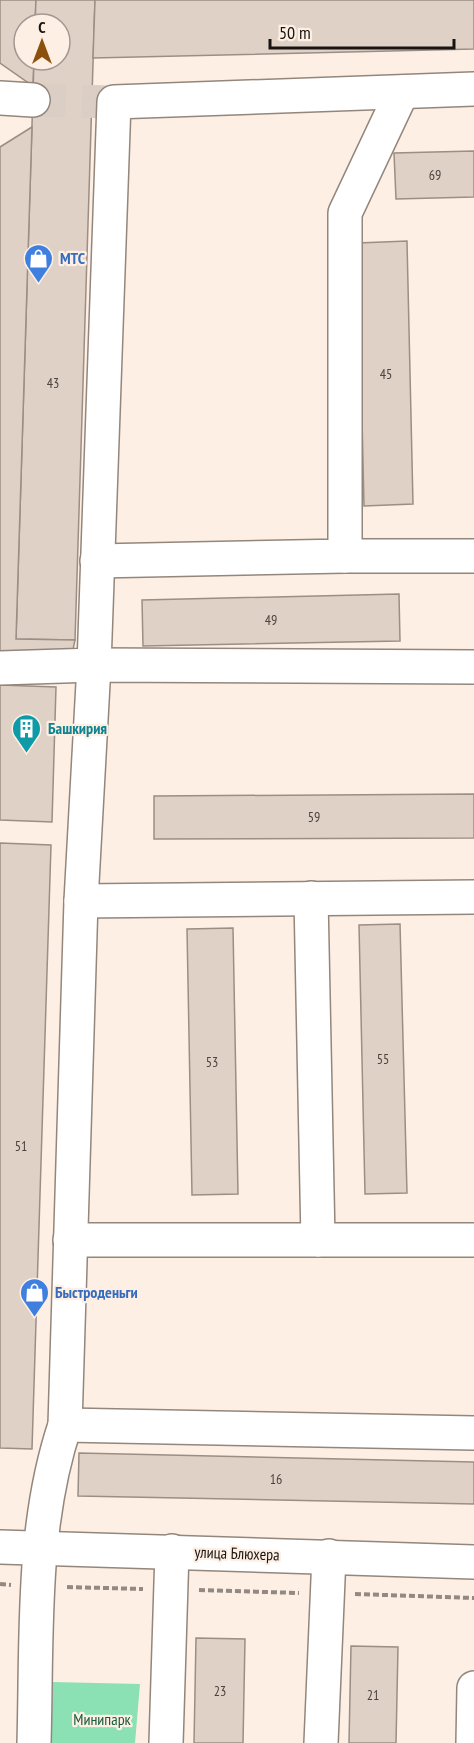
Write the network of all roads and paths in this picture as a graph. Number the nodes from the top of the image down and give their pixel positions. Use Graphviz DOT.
graph roads {
  1 [pos="474,89"];
  2 [pos="402,92"];
  3 [pos="0,98"];
  4 [pos="33,100"];
  5 [pos="345,556"];
  6 [pos="474,556"];
  7 [pos="97,561"];
  8 [pos="94,665"];
  9 [pos="474,667"];
  10 [pos="0,668"];
  11 [pos="474,897"];
  12 [pos="311,898"];
  13 [pos="81,901"];
  14 [pos="70,1240"];
  15 [pos="318,1240"];
  16 [pos="474,1240"];
  17 [pos="65,1425"];
  18 [pos="474,1433"];
  19 [pos="0,1547"];
  20 [pos="40,1548"];
  21 [pos="172,1551"];
  22 [pos="329,1556"];
  23 [pos="474,1562"];
  24 [pos="0,1584"];
  25 [pos="39,1587"];
  26 [pos="170,1589"];
  27 [pos="327,1593"];
  28 [pos="474,1598"];
  29 [pos="474,1688"];
  30 [pos="34,1743"];
  31 [pos="166,1743"];
  32 [pos="321,1743"];
  33 [pos="473,1743"];
  1 -- 2 [label="street"];
  2 -- 5 [label="street"];
  2 -- 7 [label="street"];
  3 -- 4 [label="street"];
  5 -- 6 [label="street"];
  5 -- 7 [label="street"];
  7 -- 8 [label="street"];
  8 -- 9 [label="street"];
  8 -- 10 [label="street"];
  8 -- 13 [label="street"];
  11 -- 12 [label="street"];
  12 -- 13 [label="street"];
  12 -- 15 [label="street"];
  13 -- 14 [label="street"];
  14 -- 15 [label="street"];
  14 -- 17 [label="street"];
  15 -- 16 [label="street"];
  17 -- 18 [label="street"];
  17 -- 20 [label="street"];
  19 -- 20 [label="street, улица Блюхера"];
  20 -- 21 [label="street, улица Блюхера"];
  20 -- 25 [label="street"];
  21 -- 22 [label="street, улица Блюхера"];
  21 -- 26 [label="street"];
  22 -- 23 [label="street, улица Блюхера"];
  22 -- 27 [label="street"];
  24 -- 25 [label="path"];
  25 -- 26 [label="path"];
  25 -- 30 [label="street"];
  26 -- 27 [label="path"];
  26 -- 31 [label="street"];
  27 -- 28 [label="path"];
  27 -- 32 [label="street"];
  29 -- 33 [label="street"];
}
